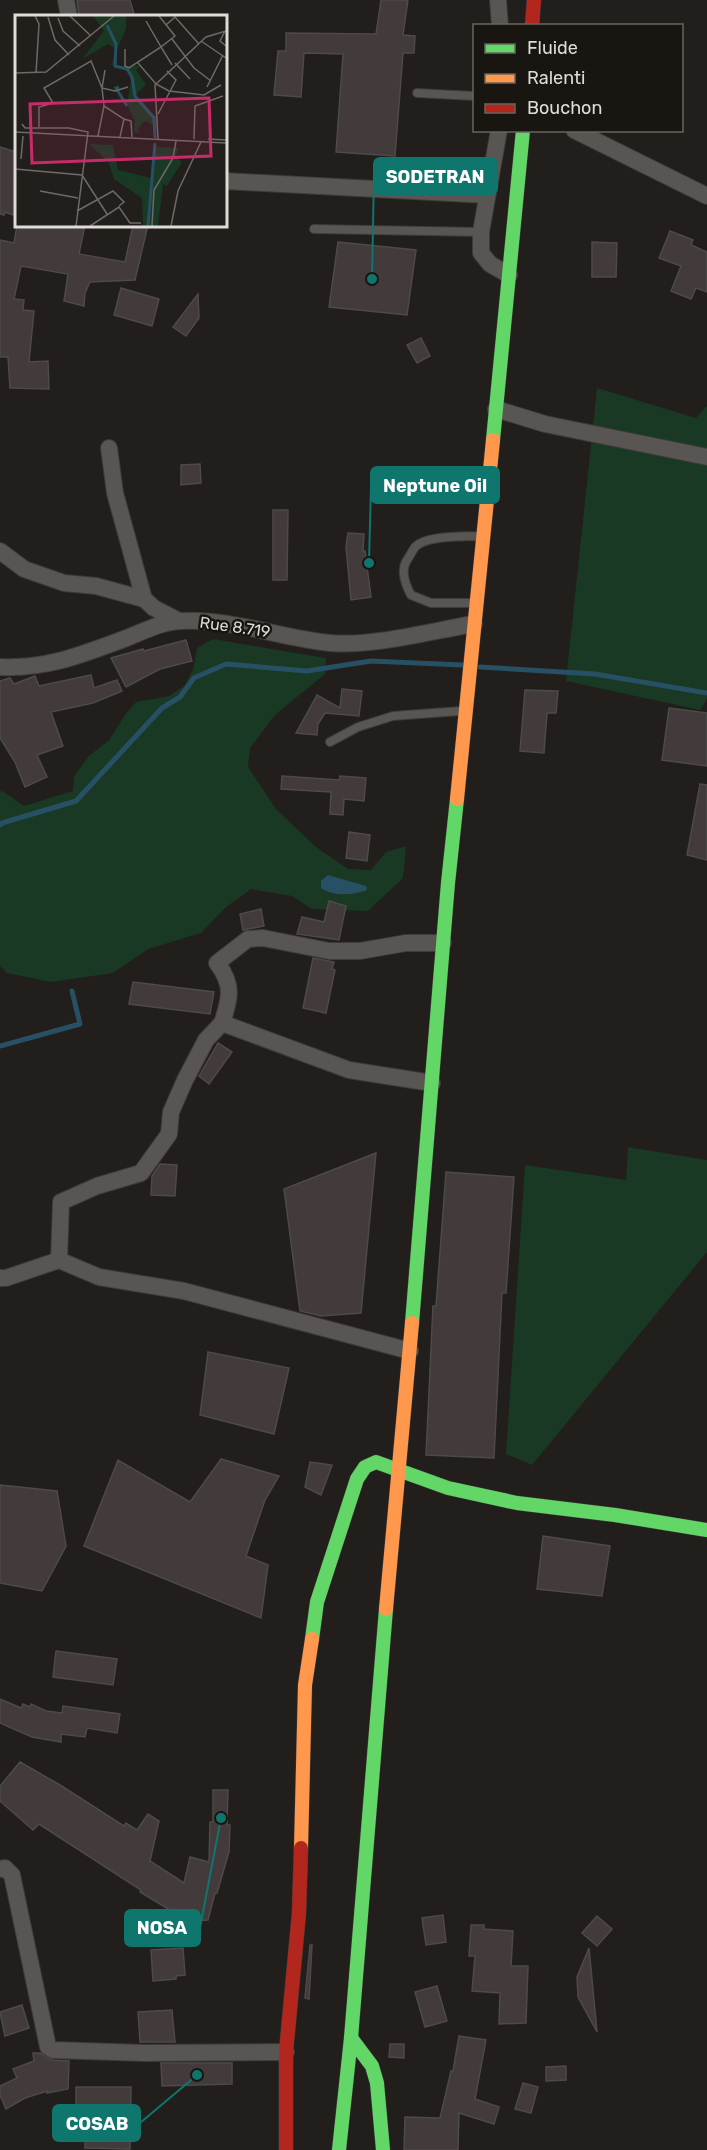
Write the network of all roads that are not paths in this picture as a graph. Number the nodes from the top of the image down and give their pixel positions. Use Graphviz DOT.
graph roads {
  1 [pos="66,0"];
  2 [pos="498,0"];
  3 [pos="534,0"];
  4 [pos="69,15"];
  5 [pos="500,24"];
  6 [pos="532,24"];
  7 [pos="417,93"];
  8 [pos="473,96"];
  9 [pos="499,132"];
  10 [pos="523,132"];
  11 [pos="578,132"];
  12 [pos="226,181"];
  13 [pos="487,195"];
  14 [pos="707,196"];
  15 [pos="314,229"];
  16 [pos="481,232"];
  17 [pos="509,275"];
  18 [pos="496,409"];
  19 [pos="109,448"];
  20 [pos="707,457"];
  21 [pos="483,535"];
  22 [pos="0,551"];
  23 [pos="144,599"];
  24 [pos="477,603"];
  25 [pos="179,621"];
  26 [pos="474,632"];
  27 [pos="0,667"];
  28 [pos="467,711"];
  29 [pos="330,742"];
  30 [pos="443,943"];
  31 [pos="222,1023"];
  32 [pos="432,1083"];
  33 [pos="59,1260"];
  34 [pos="0,1278"];
  35 [pos="410,1351"];
  36 [pos="399,1470"];
  37 [pos="707,1530"];
  38 [pos="0,1869"];
  39 [pos="351,2038"];
  40 [pos="286,2052"];
  41 [pos="286,2150"];
  42 [pos="339,2150"];
  43 [pos="383,2150"];
  1 -- 4 [label="street"];
  2 -- 5 [label="street"];
  3 -- 6 [label="main road"];
  7 -- 8 [label="lane"];
  9 -- 13 [label="street"];
  10 -- 17 [label="main road"];
  11 -- 14 [label="street"];
  12 -- 13 [label="street"];
  13 -- 16 [label="street"];
  15 -- 16 [label="lane"];
  16 -- 17 [label="street"];
  17 -- 18 [label="main road"];
  18 -- 20 [label="street"];
  18 -- 21 [label="main road"];
  19 -- 23 [label="street"];
  21 -- 24 [label="main road"];
  21 -- 24 [label="lane"];
  22 -- 23 [label="street"];
  23 -- 25 [label="street"];
  24 -- 26 [label="main road"];
  25 -- 26 [label="street, Rue 8.719"];
  25 -- 27 [label="street, Rue 8.719"];
  26 -- 28 [label="main road"];
  28 -- 29 [label="lane"];
  28 -- 30 [label="main road"];
  30 -- 31 [label="street"];
  30 -- 32 [label="main road"];
  31 -- 32 [label="street"];
  31 -- 33 [label="street"];
  32 -- 35 [label="main road"];
  33 -- 34 [label="street"];
  33 -- 35 [label="street"];
  35 -- 36 [label="main road"];
  36 -- 37 [label="main road"];
  36 -- 39 [label="main road"];
  36 -- 40 [label="main road"];
  38 -- 40 [label="street"];
  39 -- 42 [label="main road"];
  39 -- 43 [label="main road"];
  40 -- 41 [label="main road"];
}
